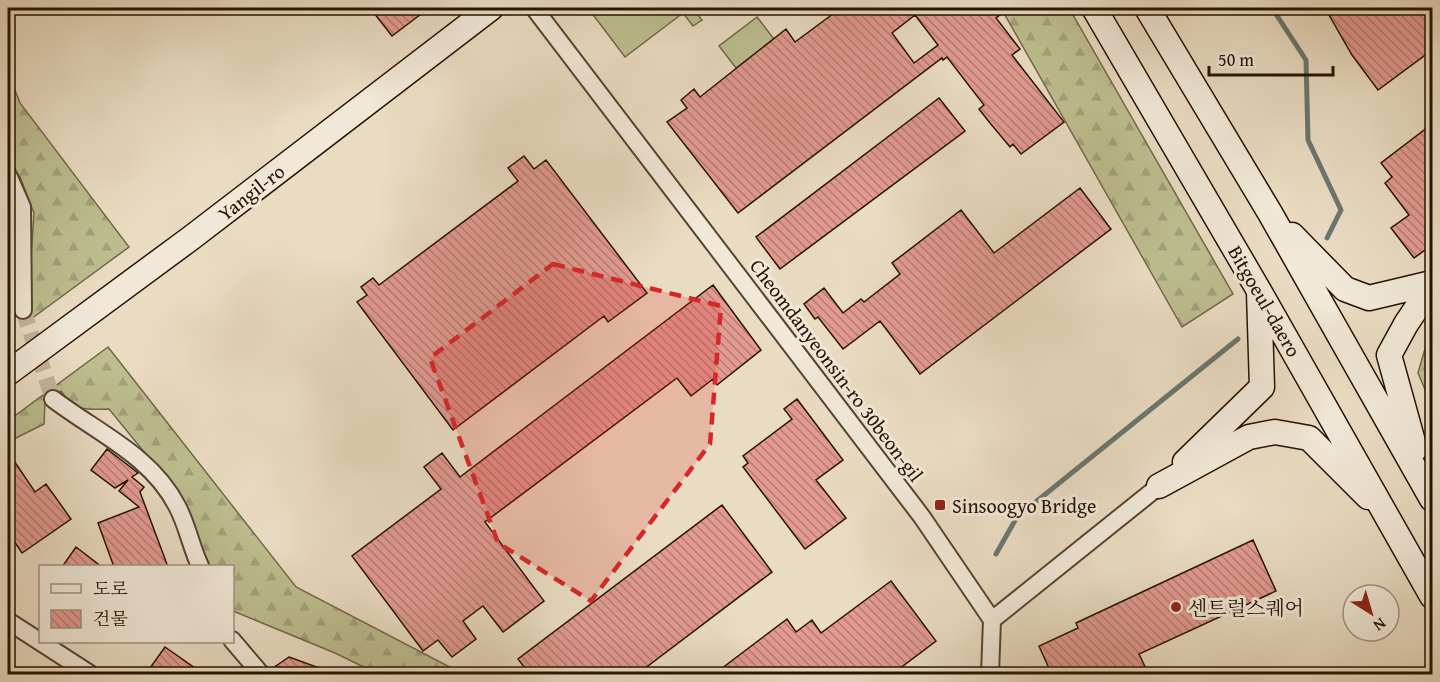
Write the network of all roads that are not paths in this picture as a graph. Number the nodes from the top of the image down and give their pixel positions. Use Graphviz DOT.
graph roads {
  1 [pos="491,8"];
  2 [pos="534,8"];
  3 [pos="1094,8"];
  4 [pos="1147,8"];
  5 [pos="8,175"];
  6 [pos="1270,213"];
  7 [pos="1432,284"];
  8 [pos="1258,289"];
  9 [pos="23,310"];
  10 [pos="8,373"];
  11 [pos="53,399"];
  12 [pos="1159,486"];
  13 [pos="1431,496"];
  14 [pos="1390,519"];
  15 [pos="199,565"];
  16 [pos="1432,597"];
  17 [pos="8,621"];
  18 [pos="992,621"];
  19 [pos="39,641"];
  20 [pos="234,642"];
  21 [pos="41,643"];
  22 [pos="90,675"];
  23 [pos="261,675"];
  24 [pos="990,675"];
  1 -- 10 [label="main road, Yangil-ro"];
  2 -- 18 [label="street, Cheomdanyeonsin-ro 30beon-gil"];
  3 -- 8 [label="main road, Bitgoeul-daero"];
  4 -- 6 [label="main road"];
  5 -- 9 [label="street"];
  6 -- 7 [label="main road"];
  6 -- 13 [label="main road"];
  7 -- 13 [label="main road"];
  8 -- 12 [label="main road"];
  8 -- 14 [label="main road, Bitgoeul-daero"];
  11 -- 15 [label="street"];
  12 -- 14 [label="main road"];
  12 -- 18 [label="street"];
  14 -- 16 [label="main road, Bitgoeul-daero"];
  17 -- 19 [label="street"];
  18 -- 24 [label="street"];
  20 -- 23 [label="street"];
  21 -- 22 [label="street"];
}
